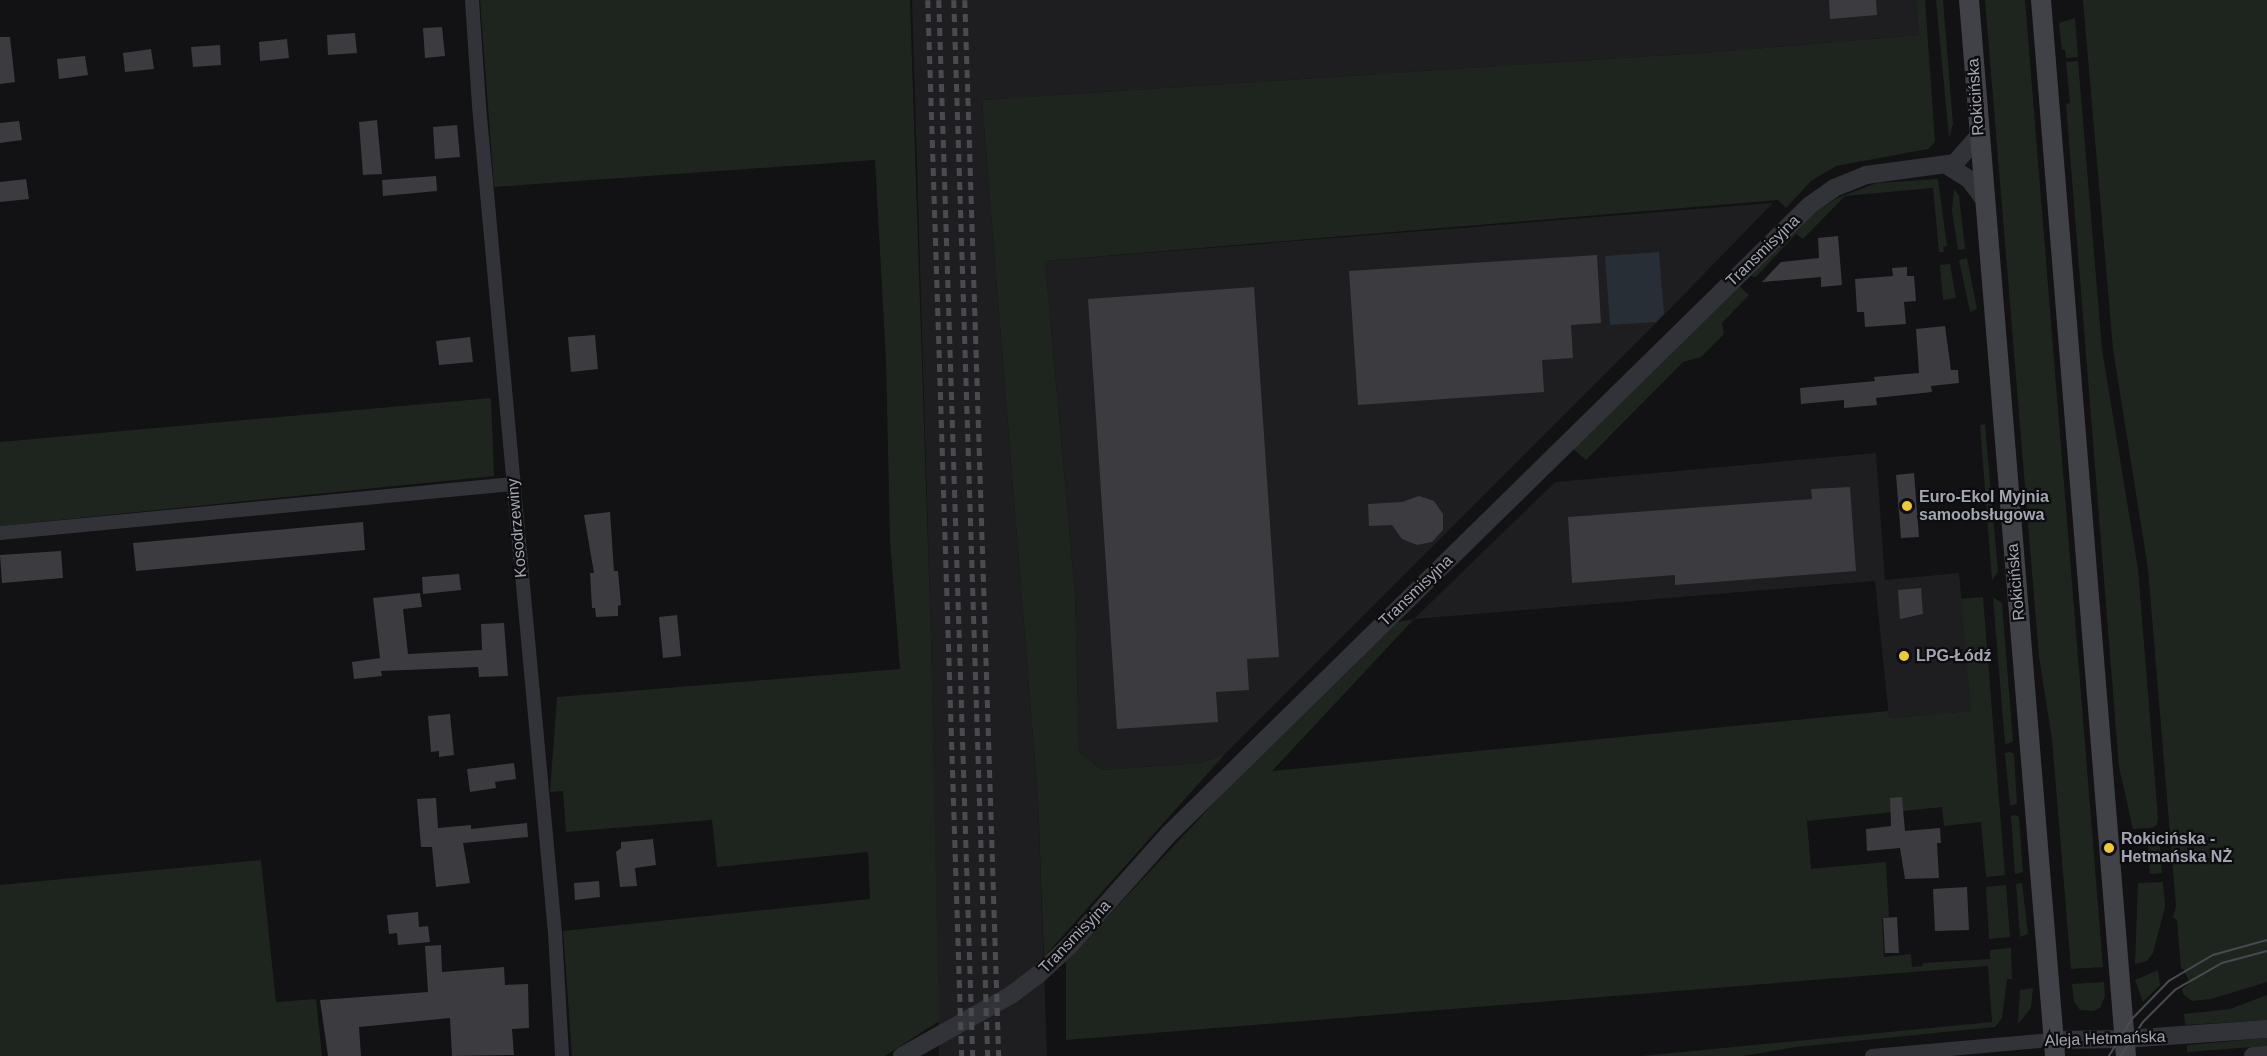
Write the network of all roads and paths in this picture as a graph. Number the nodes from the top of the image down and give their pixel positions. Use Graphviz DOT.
graph roads {
  1 [pos="472,0"];
  2 [pos="1969,0"];
  3 [pos="2041,0"];
  4 [pos="1979,135"];
  5 [pos="1948,166"];
  6 [pos="1984,200"];
  7 [pos="513,484"];
  8 [pos="0,533"];
  9 [pos="2267,1029"];
  10 [pos="2054,1048"];
  11 [pos="2125,1048"];
  12 [pos="2267,1055"];
  13 [pos="562,1056"];
  14 [pos="902,1056"];
  15 [pos="1872,1056"];
  16 [pos="2253,1056"];
  1 -- 7 [label="street, Kosodrzewiny"];
  2 -- 4 [label="main road, Rokicińska"];
  3 -- 11 [label="main road"];
  4 -- 5 [label="street"];
  4 -- 6 [label="main road, Rokicińska"];
  5 -- 6 [label="street"];
  5 -- 14 [label="street, Transmisyjna"];
  6 -- 10 [label="main road, Rokicińska"];
  7 -- 8 [label="street"];
  7 -- 13 [label="street, Kosodrzewiny"];
  9 -- 11 [label="street, Aleja Hetmańska"];
  10 -- 11 [label="street, Aleja Hetmańska"];
  10 -- 15 [label="street, Aleja Hetmańska"];
  12 -- 16 [label="street"];
}
